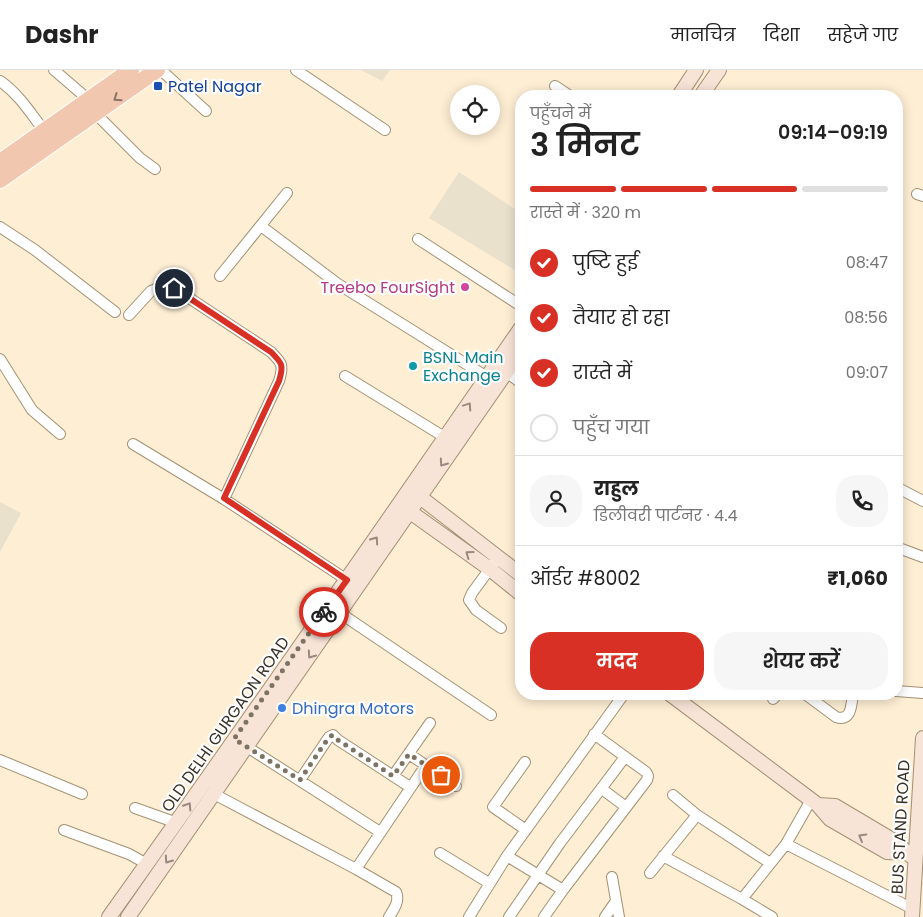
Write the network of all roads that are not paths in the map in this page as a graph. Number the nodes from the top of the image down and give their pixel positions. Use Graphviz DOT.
graph roads {
  1 [pos="54,70"];
  2 [pos="157,70"];
  3 [pos="160,70"];
  4 [pos="296,70"];
  5 [pos="696,70"];
  6 [pos="719,70"];
  7 [pos="134,74"];
  8 [pos="0,81"];
  9 [pos="555,86"];
  10 [pos="561,90"];
  11 [pos="683,90"];
  12 [pos="705,90"];
  13 [pos="92,107"];
  14 [pos="206,111"];
  15 [pos="385,130"];
  16 [pos="45,132"];
  17 [pos="0,162"];
  18 [pos="155,169"];
  19 [pos="0,180"];
  20 [pos="287,193"];
  21 [pos="261,226"];
  22 [pos="0,227"];
  23 [pos="418,239"];
  24 [pos="220,276"];
  25 [pos="515,302"];
  26 [pos="115,312"];
  27 [pos="129,315"];
  28 [pos="515,340"];
  29 [pos="515,356"];
  30 [pos="0,359"];
  31 [pos="501,368"];
  32 [pos="345,376"];
  33 [pos="488,377"];
  34 [pos="515,378"];
  35 [pos="60,434"];
  36 [pos="446,438"];
  37 [pos="133,444"];
  38 [pos="903,491"];
  39 [pos="420,497"];
  40 [pos="224,498"];
  41 [pos="923,501"];
  42 [pos="410,511"];
  43 [pos="903,550"];
  44 [pos="498,556"];
  45 [pos="923,557"];
  46 [pos="490,569"];
  47 [pos="515,570"];
  48 [pos="347,580"];
  49 [pos="515,589"];
  50 [pos="340,613"];
  51 [pos="501,628"];
  52 [pos="903,691"];
  53 [pos="923,693"];
  54 [pos="620,700"];
  55 [pos="678,700"];
  56 [pos="813,700"];
  57 [pos="852,700"];
  58 [pos="491,715"];
  59 [pos="430,723"];
  60 [pos="594,734"];
  61 [pos="923,738"];
  62 [pos="234,739"];
  63 [pos="247,746"];
  64 [pos="409,754"];
  65 [pos="625,757"];
  66 [pos="0,760"];
  67 [pos="525,762"];
  68 [pos="426,765"];
  69 [pos="393,776"];
  70 [pos="300,780"];
  71 [pos="456,786"];
  72 [pos="410,787"];
  73 [pos="602,789"];
  74 [pos="82,794"];
  75 [pos="214,794"];
  76 [pos="673,795"];
  77 [pos="815,802"];
  78 [pos="626,807"];
  79 [pos="136,808"];
  80 [pos="697,815"];
  81 [pos="177,823"];
  82 [pos="64,830"];
  83 [pos="526,830"];
  84 [pos="380,832"];
  85 [pos="786,844"];
  86 [pos="440,853"];
  87 [pos="507,856"];
  88 [pos="663,856"];
  89 [pos="915,859"];
  90 [pos="770,863"];
  91 [pos="147,864"];
  92 [pos="356,869"];
  93 [pos="538,873"];
  94 [pos="650,873"];
  95 [pos="612,877"];
  96 [pos="489,883"];
  97 [pos="563,890"];
  98 [pos="742,898"];
  99 [pos="616,901"];
  100 [pos="913,913"];
  101 [pos="109,917"];
  102 [pos="128,917"];
  103 [pos="389,917"];
  104 [pos="468,917"];
  105 [pos="509,917"];
  106 [pos="544,917"];
  107 [pos="605,917"];
  108 [pos="619,917"];
  109 [pos="772,917"];
  1 -- 13 [label="street"];
  2 -- 7 [label="main road"];
  3 -- 14 [label="street"];
  4 -- 15 [label="street"];
  5 -- 11 [label="main road"];
  6 -- 12 [label="main road"];
  7 -- 13 [label="main road"];
  8 -- 16 [label="street"];
  9 -- 10 [label="street"];
  13 -- 16 [label="main road"];
  13 -- 18 [label="street"];
  13 -- 19 [label="main road"];
  16 -- 17 [label="main road"];
  20 -- 21 [label="street"];
  21 -- 24 [label="street"];
  21 -- 33 [label="street"];
  22 -- 26 [label="street"];
  23 -- 25 [label="street"];
  27 -- 40 [label="street"];
  28 -- 31 [label="main road, OLD DELHI GURGAON ROAD"];
  29 -- 31 [label="main road, OLD DELHI GURGAON ROAD"];
  30 -- 35 [label="street"];
  31 -- 33 [label="main road, OLD DELHI GURGAON ROAD"];
  31 -- 34 [label="street"];
  31 -- 39 [label="main road, OLD DELHI GURGAON ROAD, one-way"];
  32 -- 36 [label="street"];
  36 -- 33 [label="main road, OLD DELHI GURGAON ROAD, one-way"];
  48 -- 36 [label="main road, OLD DELHI GURGAON ROAD, one-way"];
  37 -- 40 [label="street"];
  38 -- 41 [label="street"];
  39 -- 42 [label="main road, OLD DELHI GURGAON ROAD"];
  39 -- 44 [label="main road"];
  40 -- 48 [label="street"];
  46 -- 42 [label="main road, one-way"];
  42 -- 50 [label="main road, OLD DELHI GURGAON ROAD"];
  43 -- 45 [label="street"];
  44 -- 46 [label="street"];
  44 -- 47 [label="main road"];
  46 -- 49 [label="main road"];
  46 -- 51 [label="street"];
  48 -- 62 [label="main road, OLD DELHI GURGAON ROAD"];
  50 -- 58 [label="street"];
  50 -- 63 [label="main road, OLD DELHI GURGAON ROAD, one-way"];
  52 -- 53 [label="street"];
  54 -- 60 [label="street"];
  55 -- 77 [label="main road"];
  56 -- 57 [label="street"];
  59 -- 64 [label="street"];
  60 -- 65 [label="street"];
  60 -- 83 [label="street"];
  61 -- 89 [label="main road, BUS STAND ROAD"];
  62 -- 63 [label="street"];
  81 -- 62 [label="main road, OLD DELHI GURGAON ROAD, one-way"];
  63 -- 70 [label="street"];
  63 -- 75 [label="main road, OLD DELHI GURGAON ROAD"];
  64 -- 68 [label="street"];
  64 -- 69 [label="street"];
  65 -- 73 [label="street"];
  65 -- 78 [label="street"];
  66 -- 74 [label="street"];
  67 -- 83 [label="street"];
  68 -- 71 [label="street"];
  68 -- 72 [label="street"];
  69 -- 70 [label="street"];
  69 -- 72 [label="street"];
  70 -- 84 [label="street"];
  72 -- 84 [label="street"];
  73 -- 78 [label="street"];
  73 -- 93 [label="street"];
  75 -- 92 [label="street"];
  75 -- 102 [label="main road, OLD DELHI GURGAON ROAD, one-way"];
  76 -- 80 [label="street"];
  77 -- 85 [label="street"];
  77 -- 89 [label="main road"];
  78 -- 97 [label="street"];
  79 -- 81 [label="street"];
  80 -- 88 [label="street"];
  80 -- 90 [label="street"];
  81 -- 91 [label="main road, OLD DELHI GURGAON ROAD"];
  82 -- 91 [label="street"];
  83 -- 87 [label="street"];
  84 -- 92 [label="street"];
  85 -- 90 [label="street"];
  85 -- 100 [label="street"];
  86 -- 96 [label="street"];
  87 -- 93 [label="street"];
  87 -- 96 [label="street"];
  88 -- 94 [label="street"];
  88 -- 98 [label="street"];
  89 -- 100 [label="main road, BUS STAND ROAD"];
  90 -- 98 [label="street"];
  91 -- 101 [label="main road, OLD DELHI GURGAON ROAD"];
  92 -- 103 [label="street"];
  93 -- 97 [label="street"];
  93 -- 105 [label="street"];
  95 -- 99 [label="street"];
  96 -- 104 [label="street"];
  97 -- 106 [label="street"];
  98 -- 109 [label="street"];
  99 -- 107 [label="street"];
  99 -- 108 [label="street"];
}
